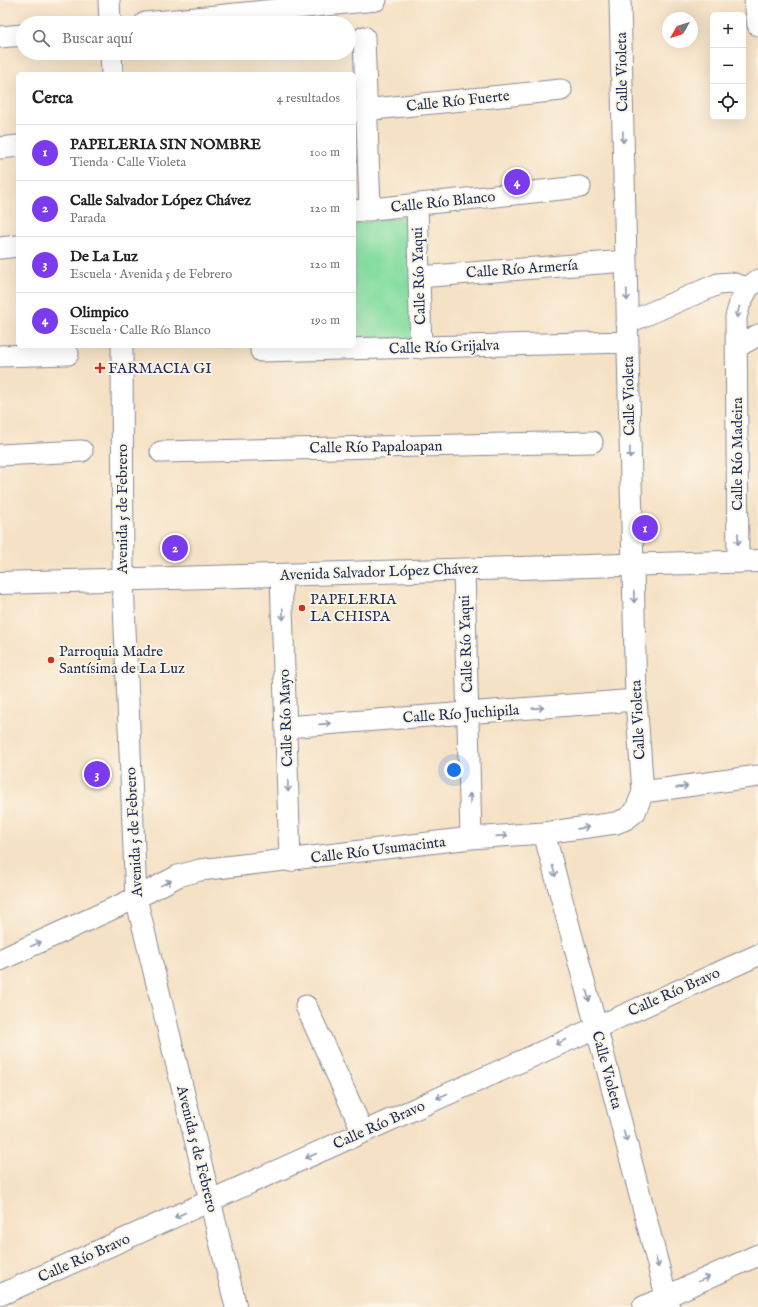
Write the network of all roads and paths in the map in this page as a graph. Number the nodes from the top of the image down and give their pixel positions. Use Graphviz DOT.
graph roads {
  1 [pos="109,0"];
  2 [pos="376,0"];
  3 [pos="620,0"];
  4 [pos="755,0"];
  5 [pos="110,16"];
  6 [pos="215,16"];
  7 [pos="758,25"];
  8 [pos="16,36"];
  9 [pos="0,37"];
  10 [pos="364,37"];
  11 [pos="111,60"];
  12 [pos="112,72"];
  13 [pos="561,90"];
  14 [pos="360,110"];
  15 [pos="16,146"];
  16 [pos="0,148"];
  17 [pos="580,188"];
  18 [pos="417,204"];
  19 [pos="362,210"];
  20 [pos="16,246"];
  21 [pos="0,248"];
  22 [pos="626,261"];
  23 [pos="419,277"];
  24 [pos="753,284"];
  25 [pos="628,332"];
  26 [pos="758,335"];
  27 [pos="736,347"];
  28 [pos="122,348"];
  29 [pos="421,348"];
  30 [pos="261,349"];
  31 [pos="68,354"];
  32 [pos="0,356"];
  33 [pos="592,442"];
  34 [pos="82,451"];
  35 [pos="161,452"];
  36 [pos="0,455"];
  37 [pos="748,562"];
  38 [pos="633,565"];
  39 [pos="464,570"];
  40 [pos="281,575"];
  41 [pos="122,580"];
  42 [pos="0,583"];
  43 [pos="636,700"];
  44 [pos="468,713"];
  45 [pos="286,727"];
  46 [pos="758,776"];
  47 [pos="643,792"];
  48 [pos="544,833"];
  49 [pos="471,838"];
  50 [pos="290,861"];
  51 [pos="136,898"];
  52 [pos="758,955"];
  53 [pos="0,960"];
  54 [pos="306,1006"];
  55 [pos="596,1026"];
  56 [pos="363,1132"];
  57 [pos="210,1202"];
  58 [pos="758,1255"];
  59 [pos="0,1295"];
  60 [pos="668,1302"];
  61 [pos="236,1307"];
  62 [pos="643,1307"];
  1 -- 5 [label="street"];
  2 -- 6 [label="street"];
  3 -- 22 [label="street, Calle Violeta, one-way"];
  4 -- 7 [label="street"];
  8 -- 9 [label="street"];
  10 -- 14 [label="street"];
  11 -- 12 [label="street"];
  13 -- 14 [label="street, Calle Río Fuerte"];
  14 -- 19 [label="street"];
  15 -- 16 [label="street"];
  17 -- 18 [label="street, Calle Río Blanco"];
  18 -- 19 [label="street, Calle Río Blanco"];
  18 -- 23 [label="street, Calle Río Yaqui"];
  20 -- 21 [label="street"];
  22 -- 23 [label="street, Calle Río Armería"];
  22 -- 25 [label="street, Calle Violeta, one-way"];
  23 -- 29 [label="street, Calle Río Yaqui"];
  24 -- 25 [label="street"];
  24 -- 27 [label="street, Calle Río Madeira, one-way"];
  25 -- 29 [label="street, Calle Río Grijalva"];
  25 -- 38 [label="street, Calle Violeta, one-way"];
  26 -- 27 [label="street"];
  27 -- 37 [label="street, Calle Río Madeira, one-way"];
  28 -- 41 [label="street, Avenida 5 de Febrero"];
  29 -- 30 [label="street, Calle Río Grijalva"];
  31 -- 32 [label="street"];
  33 -- 35 [label="street, Calle Río Papaloapan"];
  34 -- 36 [label="street"];
  37 -- 38 [label="street, Avenida Salvador López Chávez"];
  38 -- 39 [label="street, Avenida Salvador López Chávez"];
  38 -- 43 [label="street, Calle Violeta, one-way"];
  39 -- 40 [label="street, Avenida Salvador López Chávez"];
  39 -- 44 [label="street, Calle Río Yaqui"];
  40 -- 41 [label="street, Avenida Salvador López Chávez"];
  40 -- 45 [label="street, Calle Río Mayo, one-way"];
  41 -- 42 [label="street, Avenida Salvador López Chávez"];
  41 -- 51 [label="street, Avenida 5 de Febrero"];
  44 -- 43 [label="street, Calle Río Juchipila, one-way"];
  43 -- 47 [label="street, Calle Violeta"];
  45 -- 44 [label="street, Calle Río Juchipila, one-way"];
  49 -- 44 [label="street, Calle Río Yaqui, one-way"];
  45 -- 50 [label="street, Calle Río Mayo, one-way"];
  47 -- 46 [label="street, one-way"];
  48 -- 47 [label="street, Calle Río Usumacinta, one-way"];
  49 -- 48 [label="street, Calle Río Usumacinta, one-way"];
  48 -- 55 [label="street, Calle Violeta, one-way"];
  49 -- 50 [label="street, Calle Río Usumacinta"];
  51 -- 50 [label="street, Calle Río Usumacinta, one-way"];
  53 -- 51 [label="street, Calle Río Usumacinta, one-way"];
  51 -- 57 [label="street, Avenida 5 de Febrero"];
  52 -- 55 [label="street, Calle Río Bravo"];
  54 -- 56 [label="street"];
  55 -- 56 [label="street, Calle Río Bravo, one-way"];
  55 -- 60 [label="street, Calle Violeta, one-way"];
  56 -- 57 [label="street, Calle Río Bravo, one-way"];
  57 -- 59 [label="street, Calle Río Bravo, one-way"];
  57 -- 61 [label="street, Avenida 5 de Febrero"];
  60 -- 58 [label="street, one-way"];
  60 -- 62 [label="street"];
}
